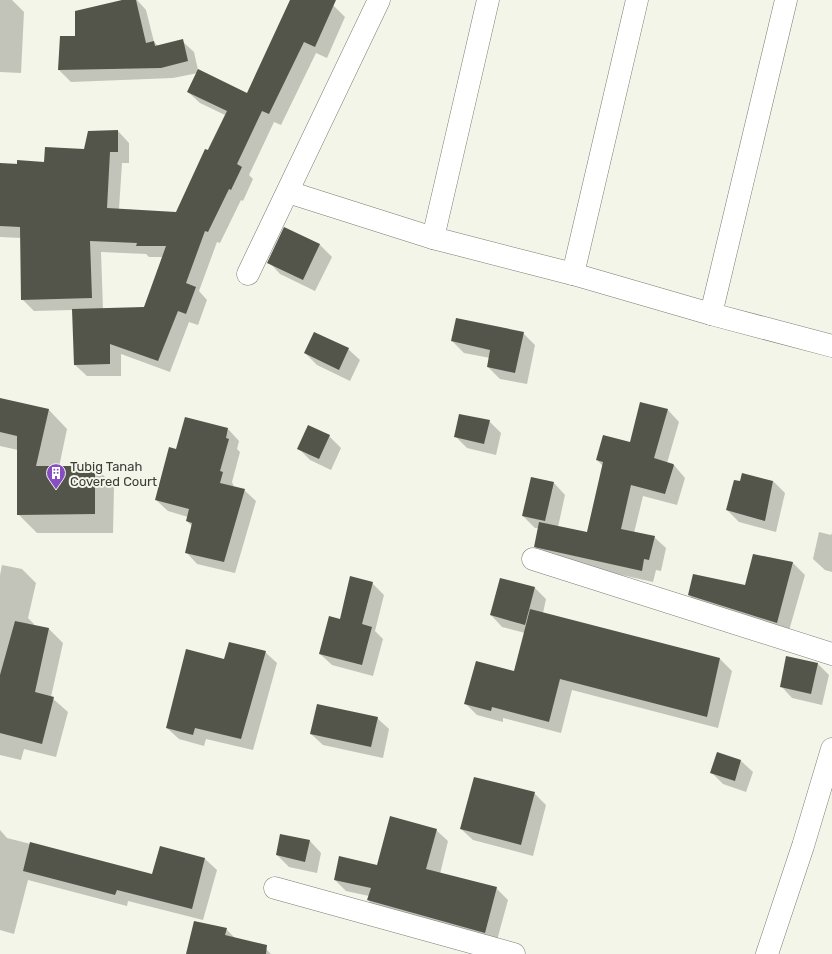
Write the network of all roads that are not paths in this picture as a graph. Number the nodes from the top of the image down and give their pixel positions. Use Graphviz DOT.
graph roads {
  1 [pos="379,0"];
  2 [pos="488,0"];
  3 [pos="637,0"];
  4 [pos="786,0"];
  5 [pos="288,192"];
  6 [pos="433,238"];
  7 [pos="248,274"];
  8 [pos="573,274"];
  9 [pos="711,314"];
  10 [pos="832,346"];
  11 [pos="532,559"];
  12 [pos="832,654"];
  13 [pos="832,749"];
  14 [pos="275,888"];
  15 [pos="514,954"];
  16 [pos="767,954"];
  1 -- 5 [label="street"];
  2 -- 6 [label="street"];
  3 -- 8 [label="street"];
  4 -- 9 [label="street"];
  5 -- 6 [label="street"];
  5 -- 7 [label="street"];
  6 -- 8 [label="street"];
  8 -- 9 [label="street"];
  9 -- 10 [label="street"];
  11 -- 12 [label="street"];
  13 -- 16 [label="street"];
  14 -- 15 [label="street"];
}
